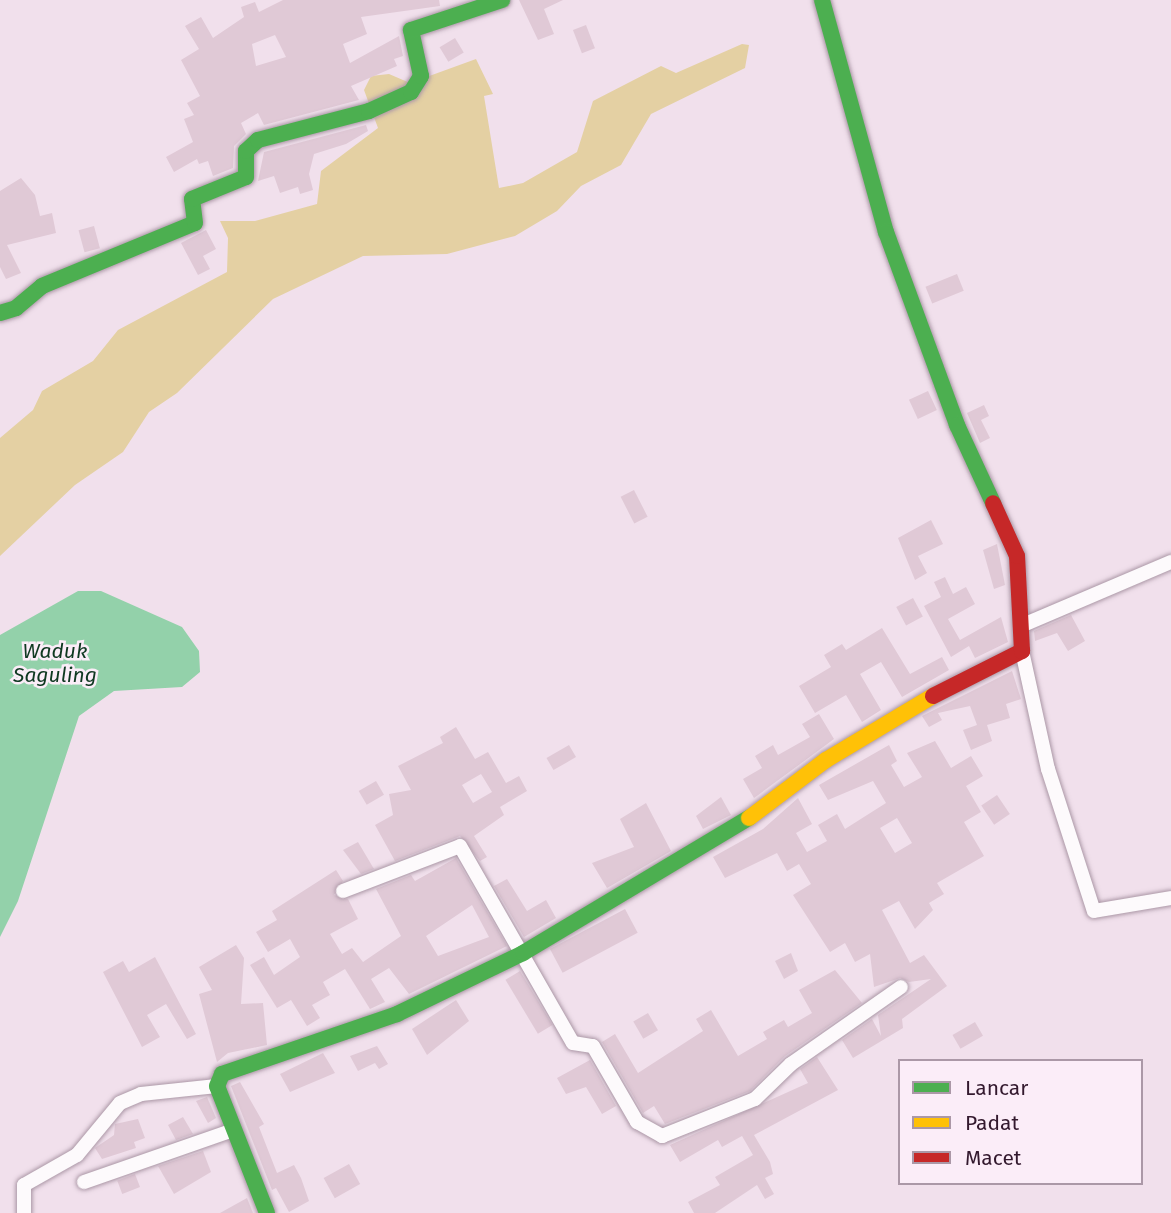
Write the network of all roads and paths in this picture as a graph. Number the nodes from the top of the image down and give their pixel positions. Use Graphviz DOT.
graph roads {
  1 [pos="502,0"];
  2 [pos="822,0"];
  3 [pos="0,313"];
  4 [pos="1171,562"];
  5 [pos="1023,625"];
  6 [pos="1022,651"];
  7 [pos="343,891"];
  8 [pos="1171,898"];
  9 [pos="523,953"];
  10 [pos="901,987"];
  11 [pos="217,1086"];
  12 [pos="233,1130"];
  13 [pos="84,1182"];
  14 [pos="24,1213"];
  15 [pos="267,1213"];
  1 -- 3 [label="street"];
  2 -- 5 [label="street"];
  4 -- 5 [label="street"];
  5 -- 6 [label="street"];
  6 -- 8 [label="street"];
  6 -- 9 [label="street"];
  7 -- 9 [label="street"];
  9 -- 10 [label="street"];
  9 -- 11 [label="street"];
  11 -- 12 [label="street"];
  11 -- 14 [label="street"];
  12 -- 13 [label="street"];
  12 -- 15 [label="street"];
}
